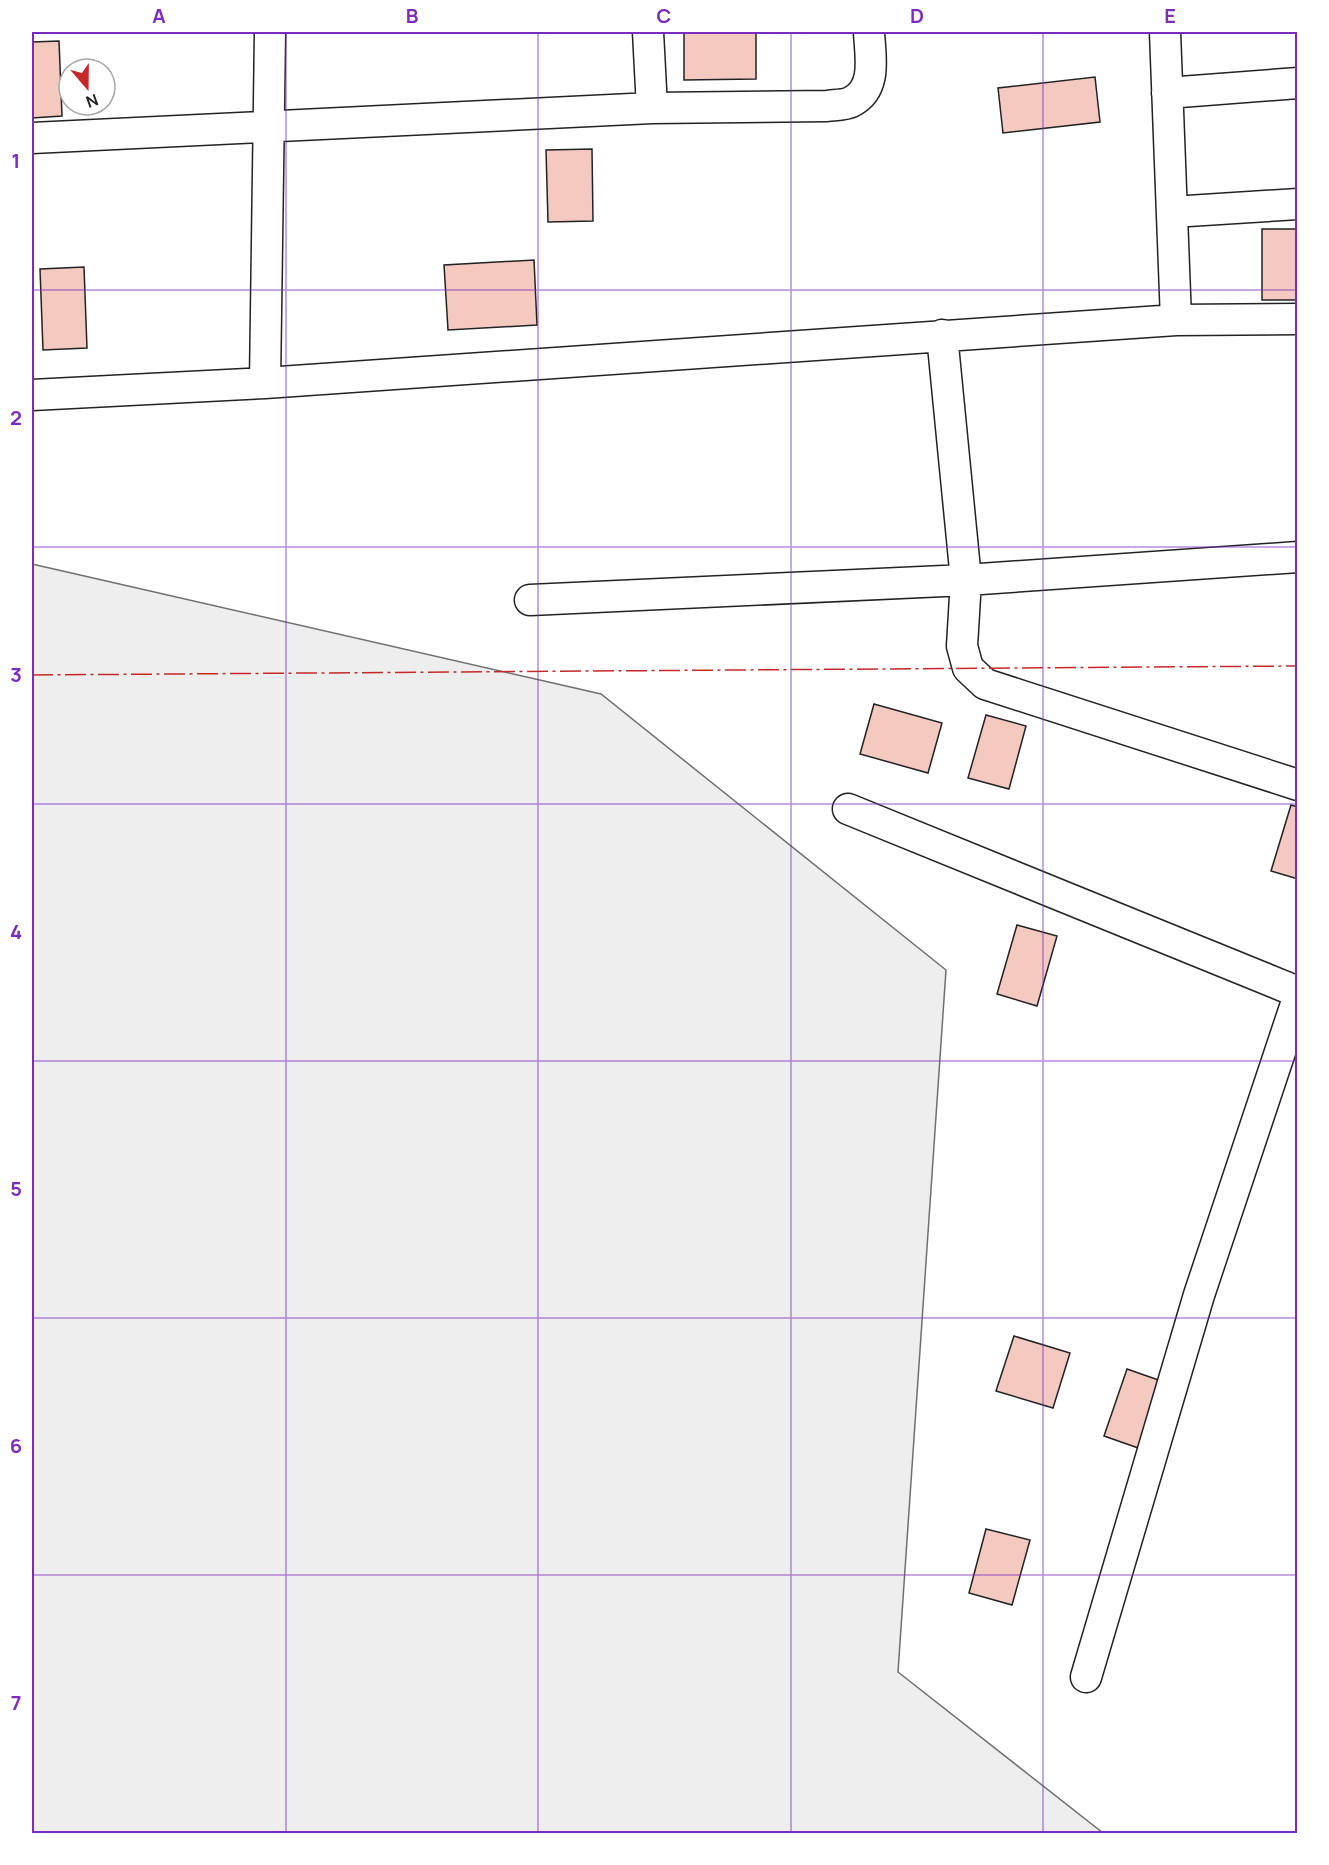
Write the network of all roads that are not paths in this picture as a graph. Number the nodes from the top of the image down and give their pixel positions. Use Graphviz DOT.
graph roads {
  1 [pos="270,32"];
  2 [pos="648,32"];
  3 [pos="868,32"];
  4 [pos="1164,32"];
  5 [pos="1298,83"];
  6 [pos="1167,93"];
  7 [pos="652,108"];
  8 [pos="268,126"];
  9 [pos="32,138"];
  10 [pos="1298,204"];
  11 [pos="1172,212"];
  12 [pos="1298,319"];
  13 [pos="1176,320"];
  14 [pos="942,335"];
  15 [pos="265,383"];
  16 [pos="32,395"];
  17 [pos="1298,557"];
  18 [pos="966,580"];
  19 [pos="530,600"];
  20 [pos="1298,784"];
  21 [pos="848,808"];
  22 [pos="1298,992"];
  23 [pos="1298,998"];
  24 [pos="1086,1677"];
  1 -- 8 [label="street"];
  2 -- 7 [label="street"];
  3 -- 7 [label="street"];
  4 -- 6 [label="street"];
  5 -- 6 [label="street"];
  6 -- 11 [label="street"];
  7 -- 8 [label="street"];
  8 -- 9 [label="street"];
  8 -- 15 [label="street"];
  10 -- 11 [label="street"];
  11 -- 13 [label="street"];
  12 -- 13 [label="street"];
  13 -- 14 [label="street"];
  14 -- 15 [label="street"];
  14 -- 18 [label="street"];
  15 -- 16 [label="street"];
  17 -- 18 [label="street"];
  18 -- 19 [label="street"];
  18 -- 20 [label="street"];
  21 -- 22 [label="street"];
  23 -- 24 [label="street"];
}
